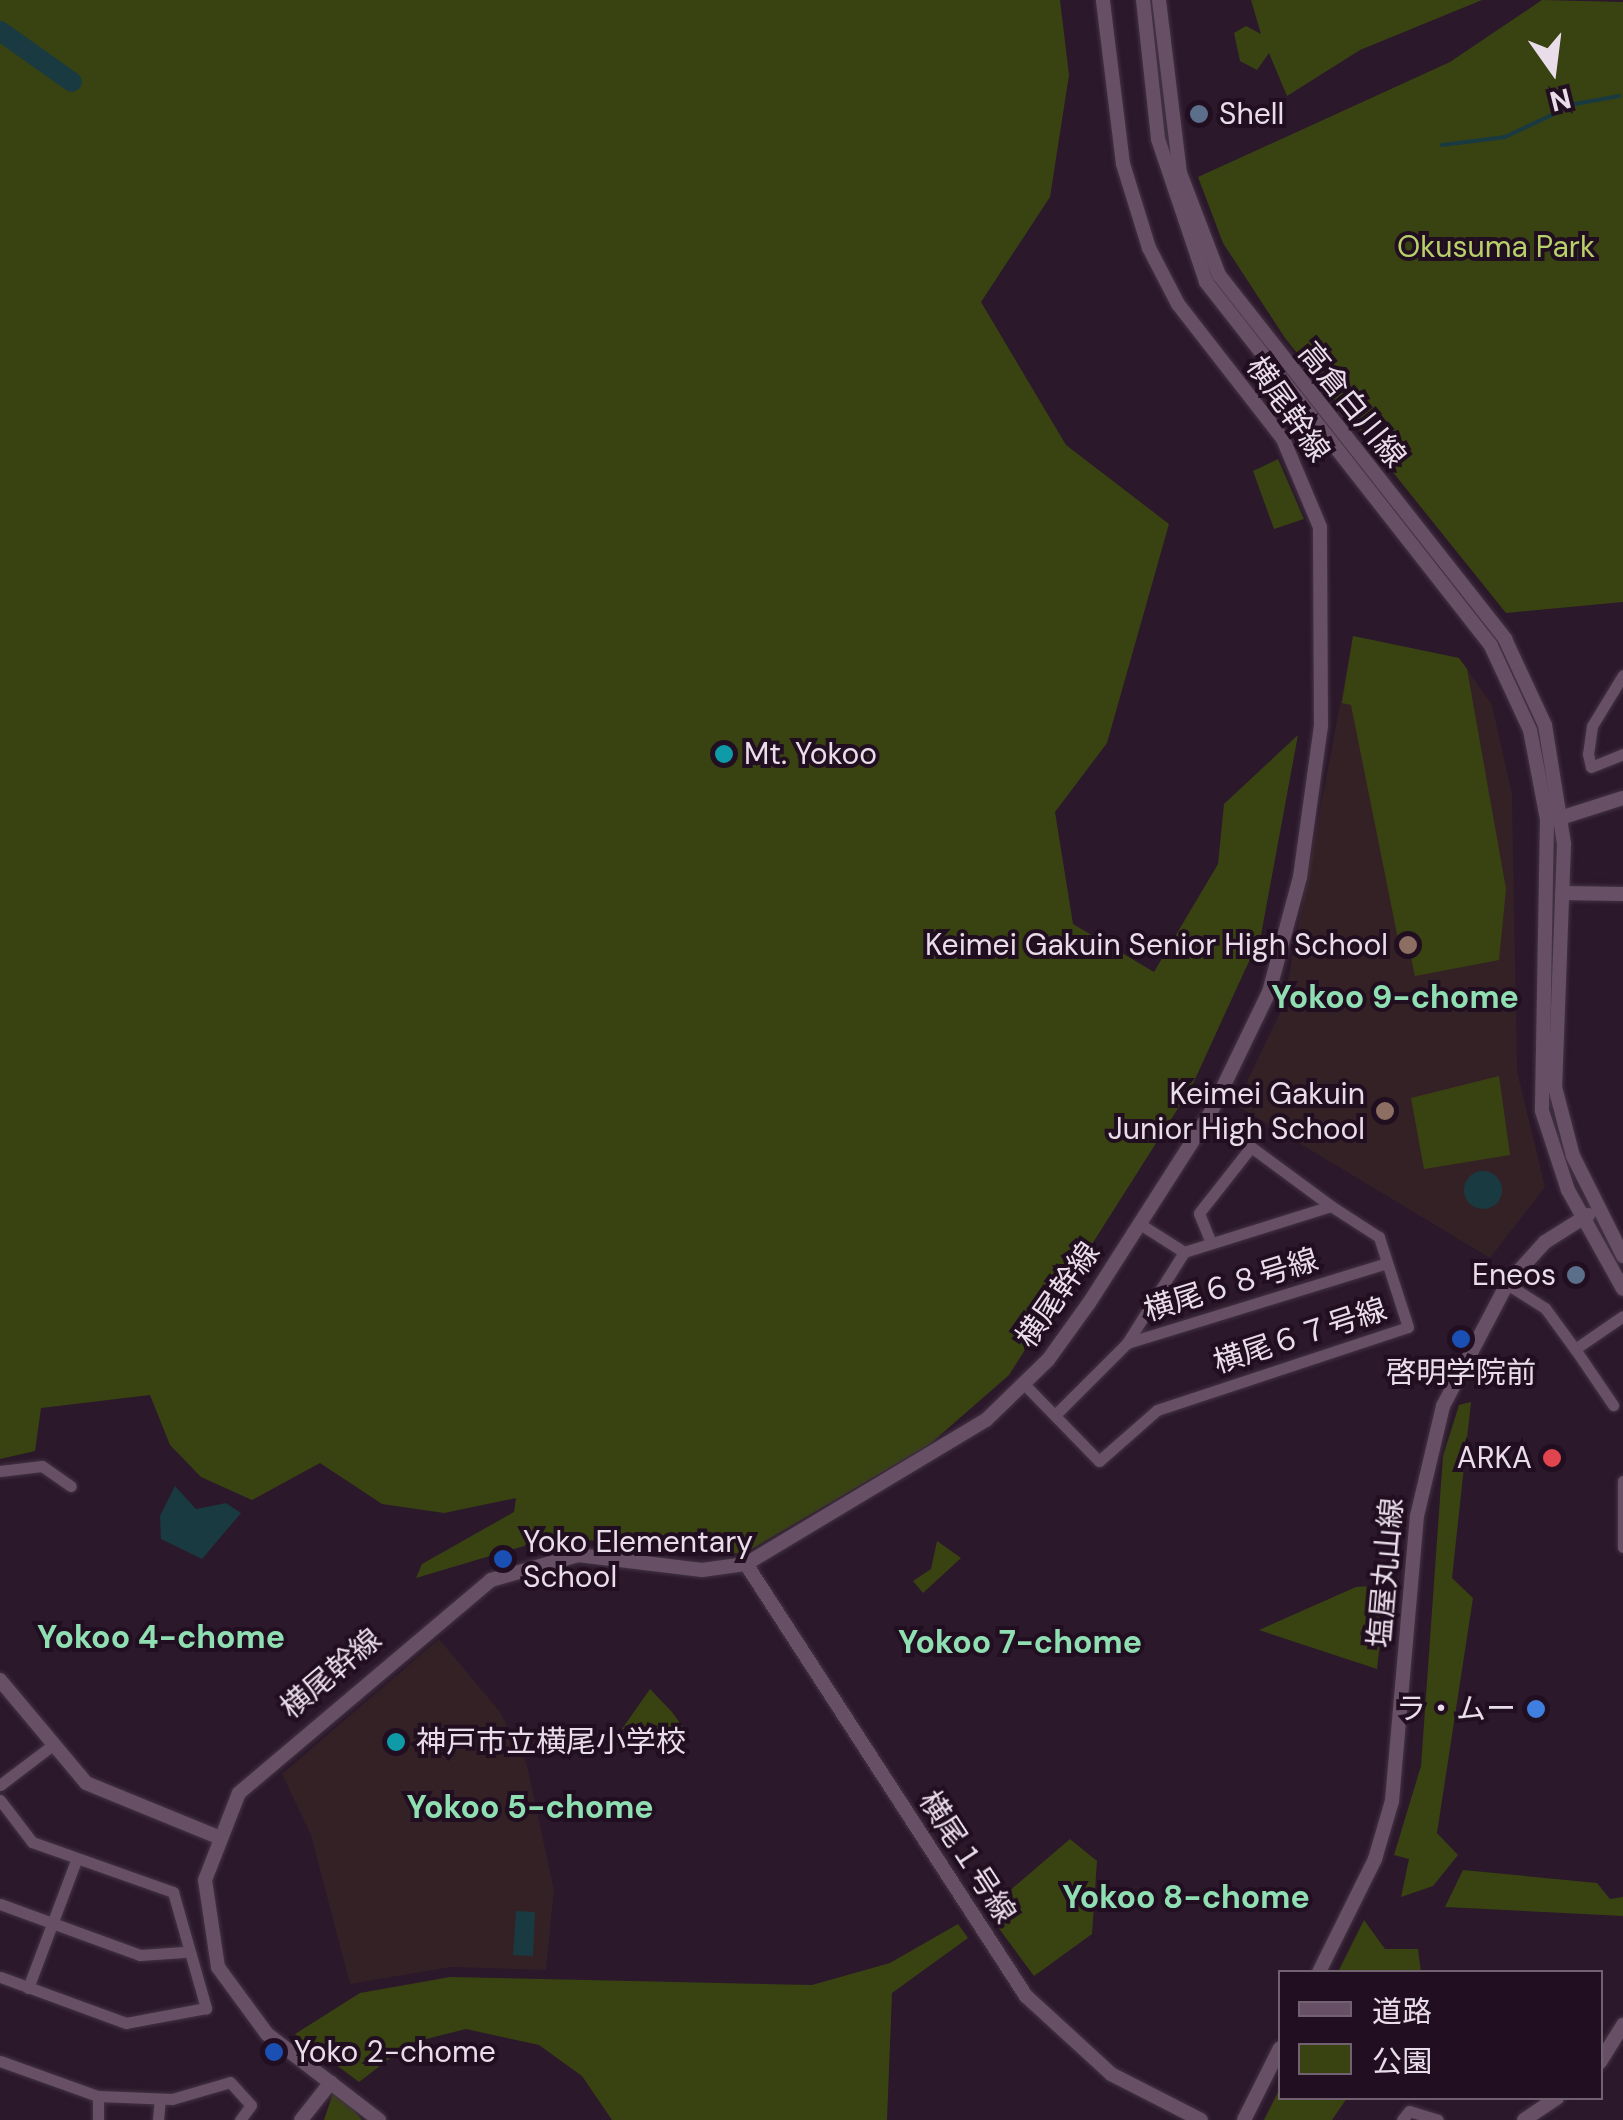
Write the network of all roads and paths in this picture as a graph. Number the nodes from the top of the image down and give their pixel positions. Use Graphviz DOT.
graph roads {
  1 [pos="1103,0"];
  2 [pos="1143,0"];
  3 [pos="1159,0"];
  4 [pos="1621,681"];
  5 [pos="1623,754"];
  6 [pos="1623,798"];
  7 [pos="1555,819"];
  8 [pos="1562,893"];
  9 [pos="1623,894"];
  10 [pos="1331,1206"];
  11 [pos="1598,1210"];
  12 [pos="1583,1217"];
  13 [pos="1140,1224"];
  14 [pos="1211,1243"];
  15 [pos="1184,1252"];
  16 [pos="1623,1256"];
  17 [pos="1387,1262"];
  18 [pos="1508,1284"];
  19 [pos="1623,1289"];
  20 [pos="1623,1316"];
  21 [pos="1127,1343"];
  22 [pos="1575,1349"];
  23 [pos="1026,1385"];
  24 [pos="1613,1405"];
  25 [pos="1056,1414"];
  26 [pos="0,1472"];
  27 [pos="1623,1481"];
  28 [pos="71,1486"];
  29 [pos="1623,1547"];
  30 [pos="746,1564"];
  31 [pos="0,1680"];
  32 [pos="50,1747"];
  33 [pos="0,1786"];
  34 [pos="0,1800"];
  35 [pos="216,1836"];
  36 [pos="75,1863"];
  37 [pos="0,1904"];
  38 [pos="52,1920"];
  39 [pos="184,1952"];
  40 [pos="1321,1970"];
  41 [pos="0,1977"];
  42 [pos="28,1988"];
  43 [pos="1623,2026"];
  44 [pos="1278,2052"];
  45 [pos="1603,2057"];
  46 [pos="0,2061"];
  47 [pos="330,2082"];
  48 [pos="98,2096"];
  49 [pos="160,2099"];
  50 [pos="1555,2100"];
  51 [pos="1406,2109"];
  52 [pos="98,2120"];
  53 [pos="158,2120"];
  54 [pos="240,2120"];
  55 [pos="300,2120"];
  56 [pos="380,2120"];
  57 [pos="1201,2120"];
  58 [pos="1244,2120"];
  59 [pos="1438,2120"];
  60 [pos="1524,2120"];
  1 -- 13 [label="street, 横尾幹線"];
  2 -- 7 [label="street, 高倉白川線"];
  3 -- 7 [label="street, 高倉白川線"];
  4 -- 5 [label="street"];
  6 -- 7 [label="street"];
  7 -- 8 [label="street"];
  7 -- 12 [label="street"];
  8 -- 9 [label="street"];
  8 -- 11 [label="street"];
  10 -- 14 [label="street"];
  10 -- 14 [label="street, 横尾６７号線"];
  10 -- 17 [label="street, 横尾６７号線"];
  11 -- 12 [label="street, 塩屋丸山線"];
  11 -- 16 [label="street"];
  12 -- 18 [label="street, 塩屋丸山線"];
  12 -- 19 [label="street"];
  13 -- 15 [label="street"];
  13 -- 23 [label="street, 横尾幹線"];
  14 -- 15 [label="street"];
  15 -- 21 [label="street"];
  17 -- 21 [label="street, 横尾６８号線"];
  17 -- 25 [label="street, 横尾６７号線"];
  18 -- 22 [label="street"];
  18 -- 40 [label="street, 塩屋丸山線"];
  20 -- 22 [label="street"];
  21 -- 25 [label="street, 横尾６８号線"];
  22 -- 24 [label="street"];
  23 -- 25 [label="street, 横尾６７号線"];
  23 -- 30 [label="street, 横尾幹線"];
  26 -- 28 [label="street"];
  27 -- 29 [label="street"];
  30 -- 35 [label="street, 横尾幹線"];
  30 -- 57 [label="street, 横尾１号線"];
  31 -- 32 [label="street"];
  32 -- 33 [label="street"];
  32 -- 35 [label="street"];
  34 -- 36 [label="street"];
  35 -- 47 [label="street, 横尾幹線"];
  36 -- 38 [label="street"];
  36 -- 39 [label="street"];
  37 -- 38 [label="street"];
  38 -- 39 [label="street"];
  38 -- 42 [label="street"];
  39 -- 42 [label="street"];
  41 -- 42 [label="street"];
  43 -- 45 [label="street"];
  44 -- 58 [label="street"];
  46 -- 48 [label="street"];
  47 -- 55 [label="street"];
  47 -- 56 [label="street, 横尾幹線"];
  48 -- 49 [label="street"];
  48 -- 52 [label="street"];
  49 -- 53 [label="street"];
  49 -- 54 [label="street"];
  50 -- 60 [label="street"];
  51 -- 59 [label="street"];
}
